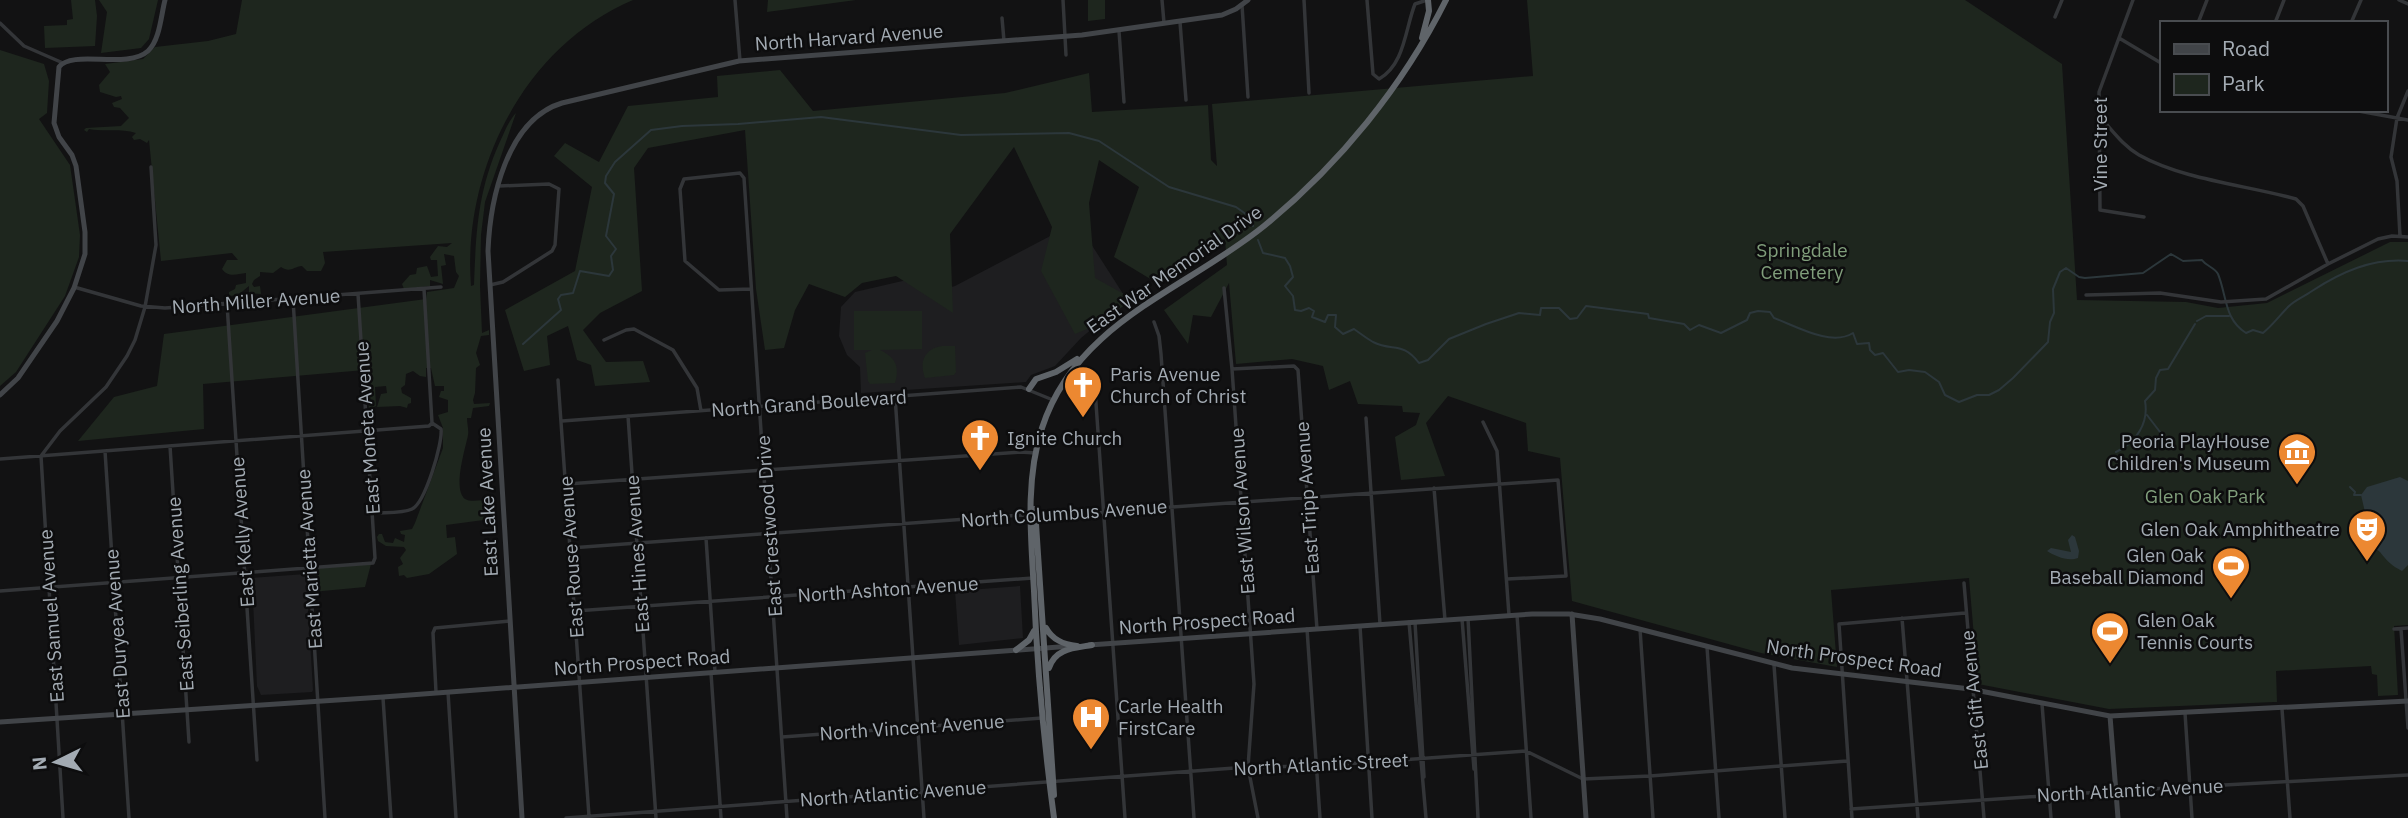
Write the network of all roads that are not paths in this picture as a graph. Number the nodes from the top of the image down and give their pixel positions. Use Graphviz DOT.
graph roads {
  1 [pos="164,0"];
  2 [pos="735,0"];
  3 [pos="1063,0"];
  4 [pos="1162,0"];
  5 [pos="1248,0"];
  6 [pos="1304,0"];
  7 [pos="1367,0"];
  8 [pos="1428,0"];
  9 [pos="2062,0"];
  10 [pos="2133,0"];
  11 [pos="2207,0"];
  12 [pos="2284,0"];
  13 [pos="2361,0"];
  14 [pos="2399,0"];
  15 [pos="1443,1"];
  16 [pos="2408,4"];
  17 [pos="1242,5"];
  18 [pos="2055,17"];
  19 [pos="1002,19"];
  20 [pos="1180,21"];
  21 [pos="2199,21"];
  22 [pos="2276,21"];
  23 [pos="2352,21"];
  24 [pos="0,23"];
  25 [pos="1164,23"];
  26 [pos="1119,30"];
  27 [pos="1066,36"];
  28 [pos="2119,38"];
  29 [pos="1004,41"];
  30 [pos="1066,55"];
  31 [pos="740,61"];
  32 [pos="2160,62"];
  33 [pos="63,63"];
  34 [pos="1410,63"];
  35 [pos="2408,91"];
  36 [pos="1309,93"];
  37 [pos="1248,97"];
  38 [pos="1186,100"];
  39 [pos="1124,102"];
  40 [pos="2364,112"];
  41 [pos="2100,117"];
  42 [pos="2397,118"];
  43 [pos="2408,120"];
  44 [pos="151,167"];
  45 [pos="499,186"];
  46 [pos="2144,217"];
  47 [pos="2400,236"];
  48 [pos="2408,237"];
  49 [pos="2328,264"];
  50 [pos="491,285"];
  51 [pos="74,287"];
  52 [pos="441,287"];
  53 [pos="1224,288"];
  54 [pos="424,289"];
  55 [pos="751,289"];
  56 [pos="358,294"];
  57 [pos="2086,295"];
  58 [pos="293,299"];
  59 [pos="227,304"];
  60 [pos="145,307"];
  61 [pos="1154,322"];
  62 [pos="604,340"];
  63 [pos="1087,351"];
  64 [pos="1232,369"];
  65 [pos="1090,376"];
  66 [pos="558,380"];
  67 [pos="1029,389"];
  68 [pos="0,395"];
  69 [pos="895,396"];
  70 [pos="1053,400"];
  71 [pos="761,406"];
  72 [pos="701,411"];
  73 [pos="628,416"];
  74 [pos="1366,418"];
  75 [pos="562,421"];
  76 [pos="1483,422"];
  77 [pos="432,423"];
  78 [pos="367,431"];
  79 [pos="302,436"];
  80 [pos="236,441"];
  81 [pos="170,446"];
  82 [pos="105,451"];
  83 [pos="1036,453"];
  84 [pos="41,456"];
  85 [pos="0,459"];
  86 [pos="900,460"];
  87 [pos="765,471"];
  88 [pos="633,480"];
  89 [pos="1500,483"];
  90 [pos="567,484"];
  91 [pos="1434,488"];
  92 [pos="1371,492"];
  93 [pos="1307,497"];
  94 [pos="1241,501"];
  95 [pos="1172,506"];
  96 [pos="1104,512"];
  97 [pos="373,513"];
  98 [pos="1033,515"];
  99 [pos="904,523"];
  100 [pos="769,533"];
  101 [pos="706,538"];
  102 [pos="637,543"];
  103 [pos="570,548"];
  104 [pos="310,569"];
  105 [pos="245,574"];
  106 [pos="179,578"];
  107 [pos="1033,578"];
  108 [pos="1507,579"];
  109 [pos="114,583"];
  110 [pos="1964,583"];
  111 [pos="908,587"];
  112 [pos="49,588"];
  113 [pos="0,591"];
  114 [pos="774,597"];
  115 [pos="711,601"];
  116 [pos="641,607"];
  117 [pos="575,611"];
  118 [pos="1965,613"];
  119 [pos="1572,614"];
  120 [pos="1043,615"];
  121 [pos="1509,615"];
  122 [pos="1517,615"];
  123 [pos="1902,617"];
  124 [pos="1465,619"];
  125 [pos="1445,620"];
  126 [pos="510,621"];
  127 [pos="1412,622"];
  128 [pos="1380,624"];
  129 [pos="1036,625"];
  130 [pos="1360,626"];
  131 [pos="2408,628"];
  132 [pos="1307,629"];
  133 [pos="1317,629"];
  134 [pos="1640,629"];
  135 [pos="2394,629"];
  136 [pos="2401,629"];
  137 [pos="1251,634"];
  138 [pos="1181,639"];
  139 [pos="1114,643"];
  140 [pos="1092,645"];
  141 [pos="1083,646"];
  142 [pos="1707,647"];
  143 [pos="1046,648"];
  144 [pos="1037,649"];
  145 [pos="1016,650"];
  146 [pos="912,657"];
  147 [pos="1774,665"];
  148 [pos="778,667"];
  149 [pos="713,672"];
  150 [pos="1842,675"];
  151 [pos="646,678"];
  152 [pos="580,682"];
  153 [pos="1908,682"];
  154 [pos="514,687"];
  155 [pos="1974,690"];
  156 [pos="436,692"];
  157 [pos="448,692"];
  158 [pos="383,697"];
  159 [pos="318,701"];
  160 [pos="2407,701"];
  161 [pos="253,704"];
  162 [pos="2042,704"];
  163 [pos="1049,708"];
  164 [pos="187,709"];
  165 [pos="2282,709"];
  166 [pos="122,713"];
  167 [pos="2185,713"];
  168 [pos="2110,716"];
  169 [pos="57,718"];
  170 [pos="1042,718"];
  171 [pos="0,722"];
  172 [pos="917,726"];
  173 [pos="2408,728"];
  174 [pos="782,737"];
  175 [pos="189,742"];
  176 [pos="1526,751"];
  177 [pos="1474,755"];
  178 [pos="1422,759"];
  179 [pos="257,760"];
  180 [pos="1847,761"];
  181 [pos="1369,762"];
  182 [pos="1317,766"];
  183 [pos="1781,766"];
  184 [pos="1248,767"];
  185 [pos="1191,771"];
  186 [pos="1716,771"];
  187 [pos="2408,775"];
  188 [pos="1122,776"];
  189 [pos="1650,776"];
  190 [pos="1583,779"];
  191 [pos="1052,782"];
  192 [pos="2287,782"];
  193 [pos="2190,786"];
  194 [pos="2115,791"];
  195 [pos="922,792"];
  196 [pos="2049,795"];
  197 [pos="1983,800"];
  198 [pos="786,801"];
  199 [pos="1917,804"];
  200 [pos="720,806"];
  201 [pos="1851,809"];
  202 [pos="655,811"];
  203 [pos="589,817"];
  204 [pos="63,818"];
  205 [pos="129,818"];
  206 [pos="325,818"];
  207 [pos="391,818"];
  208 [pos="456,818"];
  209 [pos="522,818"];
  210 [pos="566,818"];
  211 [pos="656,818"];
  212 [pos="721,818"];
  213 [pos="787,818"];
  214 [pos="924,818"];
  215 [pos="1054,818"];
  216 [pos="1125,818"];
  217 [pos="1194,818"];
  218 [pos="1258,818"];
  219 [pos="1320,818"];
  220 [pos="1373,818"];
  221 [pos="1426,818"];
  222 [pos="1478,818"];
  223 [pos="1531,818"];
  224 [pos="1586,818"];
  225 [pos="1653,818"];
  226 [pos="1719,818"];
  227 [pos="1785,818"];
  228 [pos="1852,818"];
  229 [pos="1918,818"];
  230 [pos="1984,818"];
  231 [pos="2051,818"];
  232 [pos="2118,818"];
  233 [pos="2192,818"];
  234 [pos="2290,818"];
  1 -- 33 [label="main road"];
  2 -- 31 [label="street"];
  3 -- 27 [label="street"];
  4 -- 25 [label="street"];
  5 -- 17 [label="main road, North Harvard Avenue"];
  6 -- 36 [label="street"];
  7 -- 8 [label="street"];
  8 -- 34 [label="highway"];
  9 -- 18 [label="street"];
  10 -- 28 [label="street, Vine Street"];
  11 -- 21 [label="street"];
  12 -- 22 [label="street"];
  13 -- 23 [label="street"];
  14 -- 16 [label="street"];
  15 -- 34 [label="highway, East War Memorial Drive"];
  17 -- 20 [label="main road, North Harvard Avenue"];
  17 -- 37 [label="street"];
  19 -- 29 [label="street"];
  20 -- 25 [label="main road, North Harvard Avenue"];
  20 -- 38 [label="street"];
  24 -- 33 [label="street"];
  25 -- 26 [label="main road, North Harvard Avenue"];
  26 -- 27 [label="main road, North Harvard Avenue"];
  26 -- 39 [label="street"];
  27 -- 29 [label="main road, North Harvard Avenue"];
  27 -- 30 [label="street"];
  28 -- 32 [label="street"];
  28 -- 41 [label="street, Vine Street"];
  29 -- 31 [label="main road, North Harvard Avenue"];
  31 -- 45 [label="main road, North Harvard Avenue"];
  33 -- 51 [label="main road"];
  34 -- 63 [label="highway, East War Memorial Drive"];
  35 -- 42 [label="street"];
  40 -- 42 [label="street"];
  41 -- 46 [label="street, Vine Street"];
  41 -- 49 [label="street"];
  42 -- 43 [label="street"];
  42 -- 47 [label="street"];
  44 -- 60 [label="street"];
  45 -- 50 [label="main road, East Lake Avenue"];
  45 -- 50 [label="street"];
  47 -- 48 [label="street"];
  47 -- 49 [label="street"];
  49 -- 57 [label="street"];
  50 -- 126 [label="main road, East Lake Avenue"];
  51 -- 60 [label="street, North Miller Avenue"];
  51 -- 68 [label="main road"];
  52 -- 54 [label="street, North Miller Avenue"];
  53 -- 64 [label="street, East Wilson Avenue"];
  54 -- 56 [label="street, North Miller Avenue"];
  54 -- 77 [label="street"];
  55 -- 55 [label="street, East Crestwood Drive"];
  55 -- 71 [label="street, East Crestwood Drive"];
  56 -- 58 [label="street, North Miller Avenue"];
  56 -- 78 [label="street, East Moneta Avenue"];
  58 -- 59 [label="street, North Miller Avenue"];
  58 -- 79 [label="street, East Marietta Avenue"];
  59 -- 60 [label="street, North Miller Avenue"];
  59 -- 80 [label="street, East Kelly Avenue"];
  60 -- 84 [label="street"];
  61 -- 95 [label="street"];
  62 -- 72 [label="street"];
  63 -- 67 [label="highway"];
  63 -- 70 [label="highway, East War Memorial Drive"];
  64 -- 93 [label="street, East Tripp Avenue"];
  64 -- 94 [label="street, East Wilson Avenue"];
  65 -- 96 [label="street"];
  66 -- 75 [label="street, East Rouse Avenue"];
  67 -- 69 [label="street, North Grand Boulevard"];
  67 -- 70 [label="street, North Grand Boulevard"];
  69 -- 71 [label="street, North Grand Boulevard"];
  69 -- 86 [label="street"];
  70 -- 83 [label="highway, East War Memorial Drive"];
  71 -- 72 [label="street, North Grand Boulevard"];
  71 -- 87 [label="street, East Crestwood Drive"];
  72 -- 73 [label="street, North Grand Boulevard"];
  73 -- 75 [label="street, North Grand Boulevard"];
  73 -- 88 [label="street, East Hines Avenue"];
  74 -- 92 [label="street"];
  75 -- 90 [label="street, East Rouse Avenue"];
  76 -- 89 [label="street"];
  77 -- 78 [label="street"];
  77 -- 97 [label="street"];
  78 -- 79 [label="street"];
  78 -- 97 [label="street, East Moneta Avenue"];
  79 -- 80 [label="street"];
  79 -- 104 [label="street, East Marietta Avenue"];
  80 -- 81 [label="street"];
  80 -- 105 [label="street, East Kelly Avenue"];
  81 -- 82 [label="street"];
  81 -- 106 [label="street, East Seiberling Avenue"];
  82 -- 84 [label="street"];
  82 -- 109 [label="street, East Duryea Avenue"];
  83 -- 86 [label="street"];
  83 -- 98 [label="highway, East War Memorial Drive"];
  84 -- 85 [label="street"];
  84 -- 112 [label="street, East Samuel Avenue"];
  86 -- 87 [label="street"];
  86 -- 99 [label="street"];
  87 -- 88 [label="street"];
  87 -- 100 [label="street, East Crestwood Drive"];
  88 -- 90 [label="street"];
  88 -- 102 [label="street, East Hines Avenue"];
  89 -- 91 [label="street, North Columbus Avenue"];
  89 -- 108 [label="street"];
  89 -- 108 [label="street, North Columbus Avenue"];
  90 -- 103 [label="street, East Rouse Avenue"];
  91 -- 92 [label="street, North Columbus Avenue"];
  91 -- 125 [label="street"];
  92 -- 93 [label="street, North Columbus Avenue"];
  92 -- 128 [label="street"];
  93 -- 94 [label="street, North Columbus Avenue"];
  93 -- 133 [label="street, East Tripp Avenue"];
  94 -- 95 [label="street, North Columbus Avenue"];
  94 -- 137 [label="street, East Wilson Avenue"];
  95 -- 96 [label="street, North Columbus Avenue"];
  95 -- 138 [label="street"];
  96 -- 98 [label="street, North Columbus Avenue"];
  96 -- 139 [label="street"];
  97 -- 104 [label="street, East Moneta Avenue"];
  98 -- 99 [label="street, North Columbus Avenue"];
  98 -- 107 [label="highway, East War Memorial Drive"];
  98 -- 120 [label="highway, East War Memorial Drive"];
  99 -- 100 [label="street, North Columbus Avenue"];
  99 -- 111 [label="street"];
  100 -- 101 [label="street, North Columbus Avenue"];
  100 -- 114 [label="street, East Crestwood Drive"];
  101 -- 102 [label="street, North Columbus Avenue"];
  101 -- 115 [label="street"];
  102 -- 103 [label="street, North Columbus Avenue"];
  102 -- 116 [label="street, East Hines Avenue"];
  103 -- 117 [label="street, East Rouse Avenue"];
  104 -- 105 [label="street"];
  104 -- 159 [label="street, East Marietta Avenue"];
  105 -- 106 [label="street"];
  105 -- 161 [label="street, East Kelly Avenue"];
  106 -- 109 [label="street"];
  106 -- 164 [label="street, East Seiberling Avenue"];
  107 -- 111 [label="street, North Ashton Avenue"];
  107 -- 129 [label="highway, East War Memorial Drive"];
  108 -- 121 [label="street"];
  109 -- 112 [label="street"];
  109 -- 166 [label="street, East Duryea Avenue"];
  110 -- 118 [label="street, East Gift Avenue"];
  111 -- 114 [label="street, North Ashton Avenue"];
  111 -- 146 [label="street"];
  112 -- 113 [label="street"];
  112 -- 169 [label="street, East Samuel Avenue"];
  114 -- 115 [label="street, North Ashton Avenue"];
  114 -- 148 [label="street, East Crestwood Drive"];
  115 -- 116 [label="street, North Ashton Avenue"];
  115 -- 149 [label="street"];
  116 -- 117 [label="street, North Ashton Avenue"];
  116 -- 151 [label="street, East Hines Avenue"];
  117 -- 152 [label="street, East Rouse Avenue"];
  118 -- 123 [label="street"];
  118 -- 155 [label="street, East Gift Avenue"];
  119 -- 122 [label="main road, North Prospect Road"];
  119 -- 134 [label="main road, North Prospect Road"];
  119 -- 190 [label="main road"];
  120 -- 141 [label="highway"];
  120 -- 143 [label="highway, East War Memorial Drive"];
  121 -- 122 [label="main road, North Prospect Road"];
  121 -- 124 [label="main road, North Prospect Road"];
  122 -- 176 [label="street"];
  123 -- 150 [label="street"];
  123 -- 153 [label="street"];
  124 -- 125 [label="main road, North Prospect Road"];
  124 -- 177 [label="street"];
  125 -- 127 [label="main road, North Prospect Road"];
  126 -- 154 [label="main road, East Lake Avenue"];
  126 -- 156 [label="street"];
  127 -- 128 [label="main road, North Prospect Road"];
  127 -- 178 [label="street"];
  128 -- 130 [label="main road, North Prospect Road"];
  129 -- 144 [label="highway, East War Memorial Drive"];
  129 -- 145 [label="highway"];
  130 -- 133 [label="main road, North Prospect Road"];
  130 -- 181 [label="street"];
  131 -- 136 [label="street"];
  132 -- 133 [label="main road, North Prospect Road"];
  132 -- 137 [label="main road, North Prospect Road"];
  132 -- 182 [label="street"];
  134 -- 142 [label="main road, North Prospect Road"];
  134 -- 189 [label="street"];
  135 -- 136 [label="street"];
  136 -- 160 [label="street"];
  137 -- 138 [label="main road, North Prospect Road"];
  137 -- 184 [label="street, East Wilson Avenue"];
  138 -- 139 [label="main road, North Prospect Road"];
  138 -- 185 [label="street"];
  139 -- 140 [label="main road, North Prospect Road"];
  139 -- 188 [label="street"];
  140 -- 141 [label="main road, North Prospect Road"];
  140 -- 163 [label="highway"];
  141 -- 143 [label="main road, North Prospect Road"];
  142 -- 147 [label="main road, North Prospect Road"];
  142 -- 186 [label="street"];
  143 -- 144 [label="main road, North Prospect Road"];
  143 -- 163 [label="highway, East War Memorial Drive"];
  144 -- 145 [label="main road, North Prospect Road"];
  144 -- 170 [label="highway, East War Memorial Drive"];
  145 -- 146 [label="main road, North Prospect Road"];
  146 -- 148 [label="main road, North Prospect Road"];
  146 -- 172 [label="street"];
  147 -- 150 [label="main road, North Prospect Road"];
  147 -- 183 [label="street"];
  148 -- 149 [label="main road, North Prospect Road"];
  148 -- 174 [label="street, East Crestwood Drive"];
  149 -- 151 [label="main road, North Prospect Road"];
  149 -- 200 [label="street"];
  150 -- 153 [label="main road, North Prospect Road"];
  150 -- 180 [label="street"];
  151 -- 152 [label="main road, North Prospect Road"];
  151 -- 202 [label="street, East Hines Avenue"];
  152 -- 154 [label="main road, North Prospect Road"];
  152 -- 203 [label="street, East Rouse Avenue"];
  153 -- 155 [label="main road, North Prospect Road"];
  153 -- 199 [label="street"];
  154 -- 157 [label="main road, North Prospect Road"];
  154 -- 209 [label="main road, East Lake Avenue"];
  155 -- 162 [label="main road, North Prospect Road"];
  155 -- 197 [label="street, East Gift Avenue"];
  156 -- 157 [label="main road, North Prospect Road"];
  156 -- 158 [label="main road, North Prospect Road"];
  157 -- 208 [label="street"];
  158 -- 159 [label="main road, North Prospect Road"];
  158 -- 207 [label="street"];
  159 -- 161 [label="main road, North Prospect Road"];
  159 -- 206 [label="street, East Marietta Avenue"];
  160 -- 165 [label="main road, North Prospect Road"];
  160 -- 173 [label="street"];
  161 -- 164 [label="main road, North Prospect Road"];
  161 -- 179 [label="street, East Kelly Avenue"];
  162 -- 168 [label="main road, North Prospect Road"];
  162 -- 196 [label="street"];
  163 -- 191 [label="highway, East War Memorial Drive"];
  164 -- 166 [label="main road, North Prospect Road"];
  164 -- 175 [label="street, East Seiberling Avenue"];
  165 -- 167 [label="main road, North Prospect Road"];
  165 -- 192 [label="street"];
  166 -- 169 [label="main road, North Prospect Road"];
  166 -- 205 [label="street, East Duryea Avenue"];
  167 -- 168 [label="main road, North Prospect Road"];
  167 -- 193 [label="street"];
  168 -- 194 [label="main road"];
  169 -- 171 [label="main road, North Prospect Road"];
  169 -- 204 [label="street, East Samuel Avenue"];
  170 -- 172 [label="street, North Vincent Avenue"];
  170 -- 191 [label="highway, East War Memorial Drive"];
  172 -- 174 [label="street, North Vincent Avenue"];
  172 -- 195 [label="street"];
  174 -- 198 [label="street, East Crestwood Drive"];
  176 -- 177 [label="street, North Atlantic Street"];
  176 -- 190 [label="street"];
  176 -- 223 [label="street"];
  177 -- 178 [label="street, North Atlantic Street"];
  177 -- 222 [label="street"];
  178 -- 181 [label="street, North Atlantic Street"];
  178 -- 221 [label="street"];
  180 -- 183 [label="street"];
  180 -- 201 [label="street"];
  181 -- 182 [label="street, North Atlantic Street"];
  181 -- 220 [label="street"];
  182 -- 184 [label="street, North Atlantic Street"];
  182 -- 219 [label="street"];
  183 -- 186 [label="street"];
  183 -- 227 [label="street"];
  184 -- 185 [label="street, North Atlantic Street"];
  184 -- 218 [label="street, East Wilson Avenue"];
  185 -- 188 [label="street, North Atlantic Street"];
  185 -- 217 [label="street"];
  186 -- 189 [label="street"];
  186 -- 226 [label="street"];
  187 -- 192 [label="street, North Atlantic Avenue"];
  188 -- 191 [label="street, North Atlantic Street"];
  188 -- 216 [label="street"];
  189 -- 190 [label="street"];
  189 -- 225 [label="street"];
  190 -- 224 [label="main road"];
  191 -- 195 [label="street, North Atlantic Avenue"];
  191 -- 215 [label="highway, East War Memorial Drive"];
  192 -- 193 [label="street, North Atlantic Avenue"];
  192 -- 234 [label="street"];
  193 -- 194 [label="street, North Atlantic Avenue"];
  193 -- 233 [label="street"];
  194 -- 196 [label="street, North Atlantic Avenue"];
  194 -- 232 [label="main road"];
  195 -- 198 [label="street, North Atlantic Avenue"];
  195 -- 214 [label="street"];
  196 -- 197 [label="street, North Atlantic Avenue"];
  196 -- 231 [label="street"];
  197 -- 199 [label="street, North Atlantic Avenue"];
  197 -- 230 [label="street, East Gift Avenue"];
  198 -- 200 [label="street, North Atlantic Avenue"];
  198 -- 213 [label="street, East Crestwood Drive"];
  199 -- 201 [label="street, North Atlantic Avenue"];
  199 -- 229 [label="street"];
  200 -- 202 [label="street, North Atlantic Avenue"];
  200 -- 212 [label="street"];
  201 -- 228 [label="street"];
  202 -- 203 [label="street, North Atlantic Avenue"];
  202 -- 211 [label="street, East Hines Avenue"];
  203 -- 210 [label="street, North Atlantic Avenue"];
}
